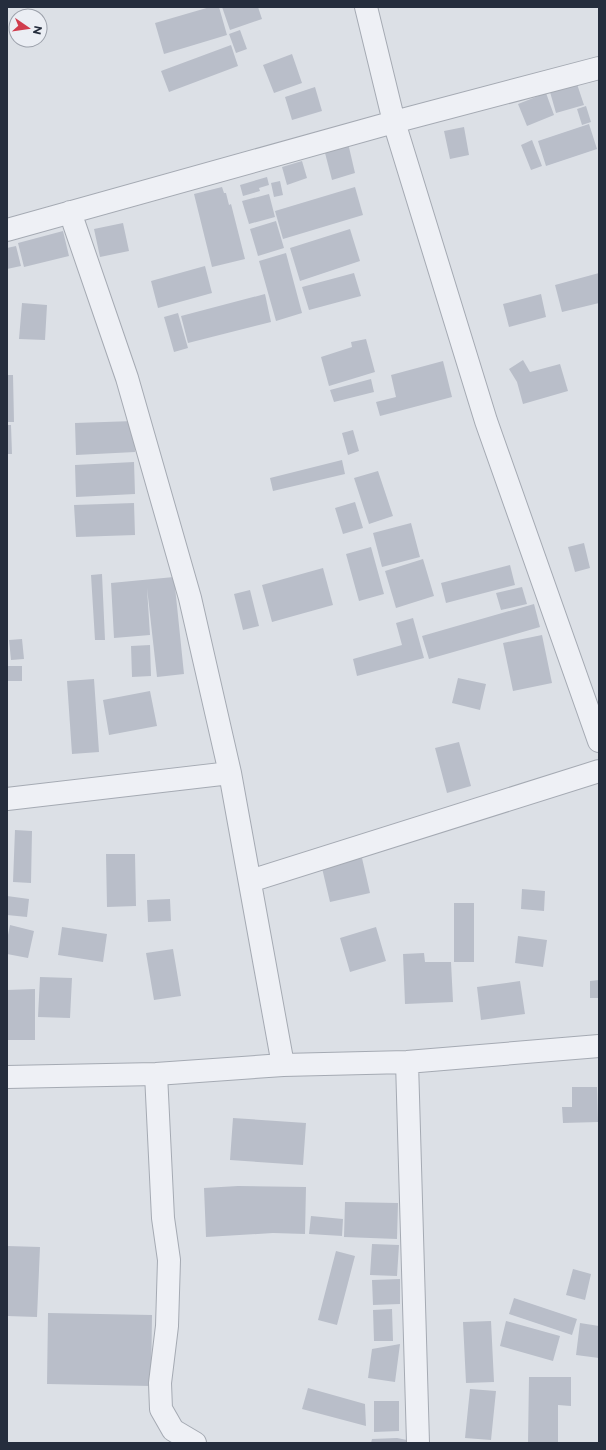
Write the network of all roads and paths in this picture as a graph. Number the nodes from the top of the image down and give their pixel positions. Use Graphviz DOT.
graph roads {
  1 [pos="366,7"];
  2 [pos="599,68"];
  3 [pos="394,122"];
  4 [pos="70,212"];
  5 [pos="7,230"];
  6 [pos="599,741"];
  7 [pos="599,771"];
  8 [pos="230,773"];
  9 [pos="7,799"];
  10 [pos="250,881"];
  11 [pos="599,1046"];
  12 [pos="406,1062"];
  13 [pos="283,1065"];
  14 [pos="156,1074"];
  15 [pos="7,1077"];
  16 [pos="195,1443"];
  17 [pos="418,1443"];
  1 -- 3 [label="street"];
  2 -- 3 [label="street"];
  3 -- 4 [label="street"];
  3 -- 6 [label="street"];
  4 -- 5 [label="street"];
  4 -- 8 [label="street"];
  7 -- 10 [label="street"];
  8 -- 9 [label="street"];
  8 -- 10 [label="street"];
  10 -- 13 [label="street"];
  11 -- 12 [label="street"];
  12 -- 13 [label="street"];
  12 -- 17 [label="street"];
  13 -- 14 [label="street"];
  14 -- 15 [label="street"];
  14 -- 16 [label="street"];
}
